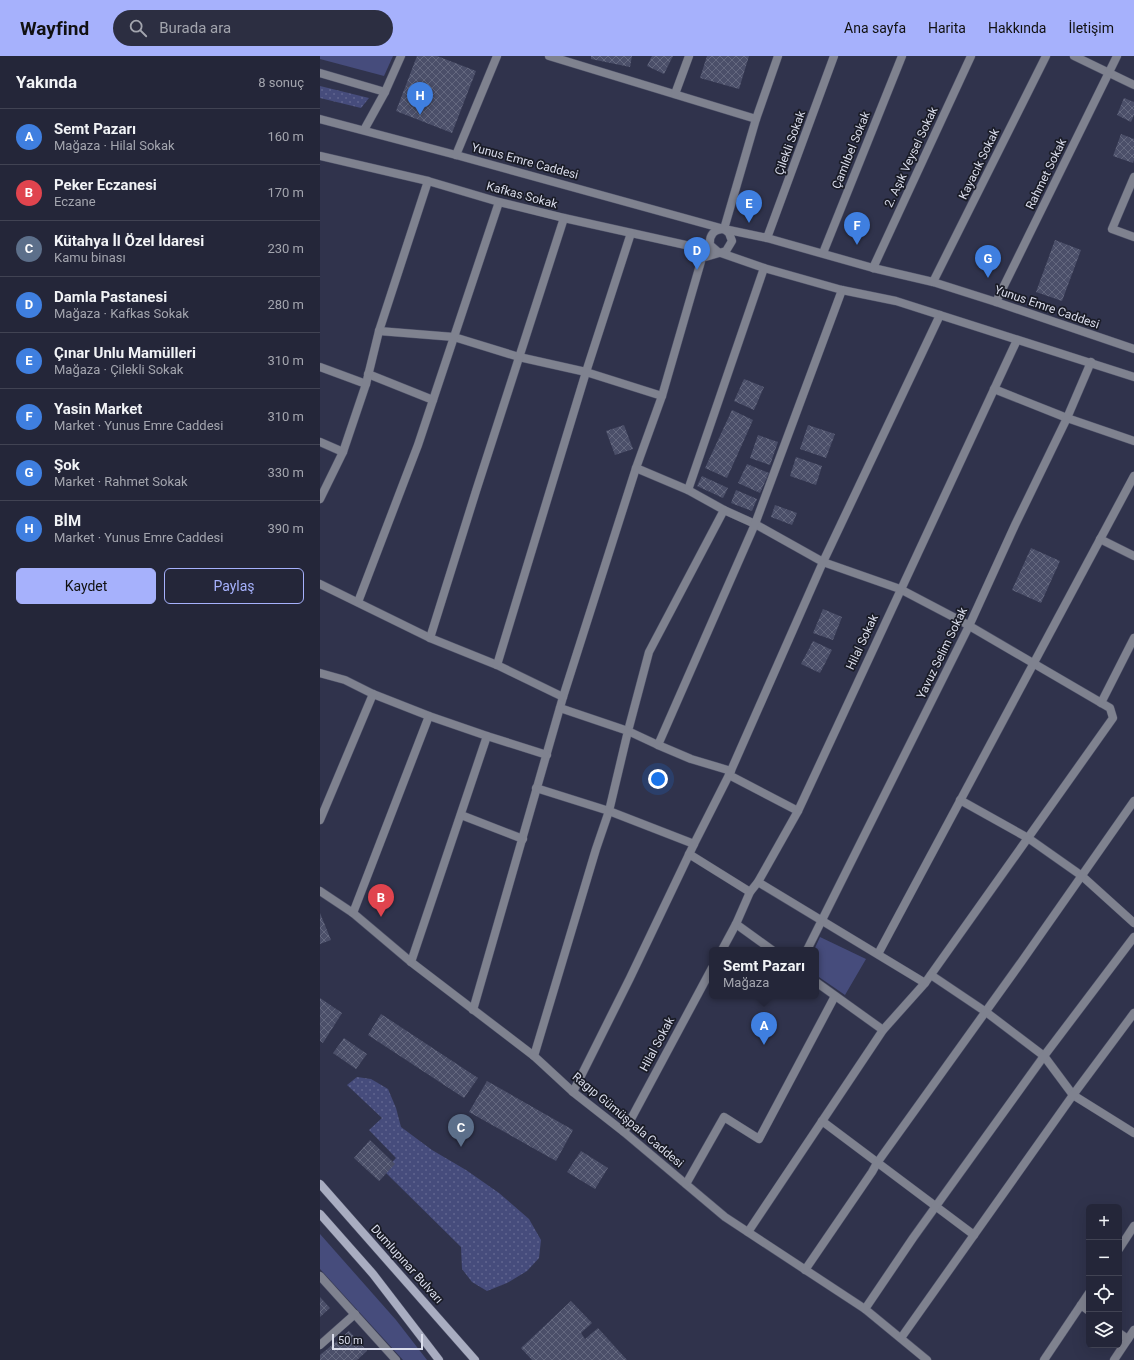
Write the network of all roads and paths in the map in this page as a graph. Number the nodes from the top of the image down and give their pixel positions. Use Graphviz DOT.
graph roads {
  1 [pos="401,56"];
  2 [pos="498,56"];
  3 [pos="549,56"];
  4 [pos="689,56"];
  5 [pos="778,56"];
  6 [pos="834,56"];
  7 [pos="902,56"];
  8 [pos="971,56"];
  9 [pos="1046,56"];
  10 [pos="1074,56"];
  11 [pos="1117,56"];
  12 [pos="1109,72"];
  13 [pos="320,73"];
  14 [pos="1134,85"];
  15 [pos="385,92"];
  16 [pos="675,94"];
  17 [pos="320,119"];
  18 [pos="756,119"];
  19 [pos="364,130"];
  20 [pos="456,155"];
  21 [pos="320,156"];
  22 [pos="1134,177"];
  23 [pos="428,181"];
  24 [pos="499,202"];
  25 [pos="564,218"];
  26 [pos="724,229"];
  27 [pos="631,233"];
  28 [pos="1134,237"];
  29 [pos="767,238"];
  30 [pos="718,252"];
  31 [pos="823,253"];
  32 [pos="764,268"];
  33 [pos="874,268"];
  34 [pos="933,282"];
  35 [pos="842,290"];
  36 [pos="996,302"];
  37 [pos="940,315"];
  38 [pos="379,331"];
  39 [pos="454,337"];
  40 [pos="1017,340"];
  41 [pos="1134,350"];
  42 [pos="520,357"];
  43 [pos="1091,362"];
  44 [pos="320,367"];
  45 [pos="586,372"];
  46 [pos="368,374"];
  47 [pos="1134,377"];
  48 [pos="366,384"];
  49 [pos="994,389"];
  50 [pos="662,396"];
  51 [pos="433,400"];
  52 [pos="1067,418"];
  53 [pos="1134,441"];
  54 [pos="320,442"];
  55 [pos="343,452"];
  56 [pos="636,468"];
  57 [pos="1134,476"];
  58 [pos="688,490"];
  59 [pos="320,499"];
  60 [pos="724,510"];
  61 [pos="755,524"];
  62 [pos="1100,539"];
  63 [pos="1134,556"];
  64 [pos="823,562"];
  65 [pos="320,584"];
  66 [pos="900,589"];
  67 [pos="358,602"];
  68 [pos="969,626"];
  69 [pos="430,638"];
  70 [pos="1134,638"];
  71 [pos="1033,663"];
  72 [pos="497,665"];
  73 [pos="320,673"];
  74 [pos="373,694"];
  75 [pos="564,697"];
  76 [pos="1101,703"];
  77 [pos="560,708"];
  78 [pos="429,716"];
  79 [pos="628,731"];
  80 [pos="487,736"];
  81 [pos="658,745"];
  82 [pos="547,755"];
  83 [pos="730,773"];
  84 [pos="536,788"];
  85 [pos="960,800"];
  86 [pos="1134,801"];
  87 [pos="609,811"];
  88 [pos="798,811"];
  89 [pos="461,815"];
  90 [pos="320,820"];
  91 [pos="1028,838"];
  92 [pos="523,839"];
  93 [pos="694,844"];
  94 [pos="689,854"];
  95 [pos="1082,876"];
  96 [pos="758,882"];
  97 [pos="320,890"];
  98 [pos="750,892"];
  99 [pos="352,913"];
  100 [pos="822,920"];
  101 [pos="1134,923"];
  102 [pos="736,924"];
  103 [pos="1134,937"];
  104 [pos="724,947"];
  105 [pos="768,947"];
  106 [pos="808,947"];
  107 [pos="878,954"];
  108 [pos="411,962"];
  109 [pos="709,974"];
  110 [pos="931,975"];
  111 [pos="926,983"];
  112 [pos="819,984"];
  113 [pos="835,996"];
  114 [pos="473,1010"];
  115 [pos="986,1012"];
  116 [pos="1134,1013"];
  117 [pos="883,1030"];
  118 [pos="534,1056"];
  119 [pos="1044,1056"];
  120 [pos="573,1092"];
  121 [pos="1073,1095"];
  122 [pos="822,1121"];
  123 [pos="624,1132"];
  124 [pos="1134,1133"];
  125 [pos="877,1163"];
  126 [pos="320,1184"];
  127 [pos="686,1184"];
  128 [pos="936,1206"];
  129 [pos="320,1214"];
  130 [pos="1134,1226"];
  131 [pos="748,1232"];
  132 [pos="974,1235"];
  133 [pos="1122,1244"];
  134 [pos="805,1270"];
  135 [pos="320,1276"];
  136 [pos="1086,1298"];
  137 [pos="1081,1306"];
  138 [pos="865,1309"];
  139 [pos="1086,1309"];
  140 [pos="355,1314"];
  141 [pos="1134,1330"];
  142 [pos="1122,1335"];
  143 [pos="901,1338"];
  144 [pos="1128,1339"];
  145 [pos="320,1345"];
  146 [pos="392,1359"];
  147 [pos="440,1360"];
  148 [pos="476,1360"];
  149 [pos="927,1360"];
  150 [pos="1044,1360"];
  151 [pos="1114,1360"];
  1 -- 15 [label="street"];
  2 -- 20 [label="street"];
  3 -- 16 [label="street"];
  4 -- 16 [label="street"];
  5 -- 18 [label="street"];
  6 -- 29 [label="street, Çilekli Sokak"];
  7 -- 31 [label="street, Çamlıbel Sokak"];
  8 -- 33 [label="street, 2. Aşık Veysel Sokak"];
  9 -- 34 [label="street, Kayacık Sokak"];
  10 -- 12 [label="street"];
  11 -- 12 [label="street, Rahmet Sokak"];
  12 -- 14 [label="street"];
  12 -- 36 [label="street, Rahmet Sokak"];
  13 -- 15 [label="street"];
  15 -- 19 [label="street"];
  16 -- 18 [label="street"];
  17 -- 19 [label="street, Yunus Emre Caddesi"];
  18 -- 26 [label="street"];
  19 -- 20 [label="street, Yunus Emre Caddesi"];
  20 -- 26 [label="street, Yunus Emre Caddesi"];
  21 -- 23 [label="street, Kafkas Sokak"];
  22 -- 28 [label="street"];
  23 -- 24 [label="street, Kafkas Sokak"];
  23 -- 38 [label="street"];
  24 -- 25 [label="street, Kafkas Sokak"];
  24 -- 39 [label="street"];
  25 -- 27 [label="street, Kafkas Sokak"];
  25 -- 42 [label="street"];
  26 -- 29 [label="street, Yunus Emre Caddesi"];
  26 -- 30 [label="street"];
  26 -- 30 [label="street"];
  27 -- 30 [label="street, Kafkas Sokak"];
  27 -- 45 [label="street"];
  29 -- 31 [label="street, Yunus Emre Caddesi"];
  30 -- 32 [label="street, Kafkas Sokak"];
  30 -- 50 [label="street"];
  31 -- 33 [label="street, Yunus Emre Caddesi"];
  32 -- 35 [label="street, Kafkas Sokak"];
  32 -- 58 [label="street"];
  33 -- 34 [label="street, Yunus Emre Caddesi"];
  34 -- 36 [label="street, Yunus Emre Caddesi"];
  35 -- 37 [label="street, Kafkas Sokak"];
  35 -- 61 [label="street"];
  36 -- 41 [label="street, Yunus Emre Caddesi"];
  37 -- 40 [label="street, Kafkas Sokak"];
  37 -- 64 [label="street"];
  38 -- 39 [label="street"];
  38 -- 46 [label="street"];
  39 -- 42 [label="street"];
  39 -- 51 [label="street"];
  40 -- 43 [label="street, Kafkas Sokak"];
  40 -- 49 [label="street, Hilal Sokak"];
  42 -- 45 [label="street"];
  42 -- 69 [label="street"];
  43 -- 47 [label="street, Kafkas Sokak"];
  43 -- 52 [label="street, Yavuz Selim Sokak"];
  44 -- 48 [label="street"];
  45 -- 50 [label="street"];
  45 -- 72 [label="street"];
  46 -- 48 [label="street"];
  46 -- 51 [label="street"];
  48 -- 55 [label="street"];
  49 -- 52 [label="street"];
  49 -- 66 [label="street, Hilal Sokak"];
  50 -- 56 [label="street"];
  51 -- 67 [label="street"];
  52 -- 53 [label="street"];
  52 -- 68 [label="street, Yavuz Selim Sokak"];
  54 -- 55 [label="street"];
  55 -- 59 [label="street"];
  56 -- 58 [label="street"];
  56 -- 75 [label="street"];
  57 -- 62 [label="street"];
  58 -- 60 [label="street"];
  60 -- 61 [label="street"];
  60 -- 79 [label="street"];
  61 -- 64 [label="street"];
  61 -- 81 [label="street"];
  62 -- 63 [label="street"];
  62 -- 71 [label="street"];
  64 -- 66 [label="street"];
  64 -- 83 [label="street"];
  65 -- 67 [label="street"];
  66 -- 68 [label="street"];
  66 -- 88 [label="street, Hilal Sokak"];
  67 -- 69 [label="street"];
  68 -- 71 [label="street"];
  68 -- 100 [label="street, Yavuz Selim Sokak"];
  69 -- 72 [label="street"];
  70 -- 76 [label="street"];
  71 -- 76 [label="street"];
  71 -- 85 [label="street"];
  72 -- 75 [label="street"];
  73 -- 74 [label="street"];
  74 -- 78 [label="street"];
  74 -- 90 [label="street"];
  75 -- 77 [label="street"];
  76 -- 91 [label="street"];
  77 -- 79 [label="street"];
  77 -- 82 [label="street"];
  78 -- 80 [label="street"];
  78 -- 99 [label="street"];
  79 -- 81 [label="street"];
  79 -- 87 [label="street"];
  80 -- 82 [label="street"];
  80 -- 89 [label="street"];
  81 -- 83 [label="street"];
  82 -- 84 [label="street"];
  83 -- 88 [label="street"];
  83 -- 93 [label="street"];
  84 -- 87 [label="street"];
  84 -- 92 [label="street"];
  85 -- 91 [label="street"];
  85 -- 107 [label="street"];
  86 -- 95 [label="street"];
  87 -- 93 [label="street"];
  87 -- 118 [label="street"];
  88 -- 96 [label="street, Hilal Sokak"];
  89 -- 92 [label="street"];
  89 -- 108 [label="street"];
  91 -- 95 [label="street"];
  91 -- 110 [label="street"];
  92 -- 114 [label="street"];
  93 -- 94 [label="street"];
  94 -- 98 [label="street"];
  94 -- 120 [label="street"];
  95 -- 101 [label="street"];
  95 -- 115 [label="street"];
  96 -- 98 [label="street, Hilal Sokak"];
  96 -- 100 [label="street"];
  97 -- 99 [label="street, Ragıp Gümüşpala Caddesi"];
  98 -- 102 [label="street, Hilal Sokak"];
  99 -- 108 [label="street, Ragıp Gümüşpala Caddesi"];
  100 -- 106 [label="street, Yavuz Selim Sokak"];
  100 -- 107 [label="street"];
  102 -- 104 [label="street, Hilal Sokak"];
  102 -- 105 [label="street"];
  103 -- 119 [label="street"];
  107 -- 111 [label="street"];
  108 -- 114 [label="street, Ragıp Gümüşpala Caddesi"];
  109 -- 123 [label="street, Hilal Sokak"];
  110 -- 111 [label="street"];
  110 -- 115 [label="street"];
  111 -- 117 [label="street"];
  112 -- 113 [label="street"];
  113 -- 117 [label="street"];
  113 -- 127 [label="street"];
  114 -- 118 [label="street, Ragıp Gümüşpala Caddesi"];
  115 -- 119 [label="street"];
  115 -- 125 [label="street"];
  116 -- 121 [label="street"];
  117 -- 122 [label="street"];
  118 -- 120 [label="street, Ragıp Gümüşpala Caddesi"];
  119 -- 121 [label="street"];
  119 -- 128 [label="street"];
  120 -- 123 [label="street, Ragıp Gümüşpala Caddesi"];
  121 -- 124 [label="street"];
  121 -- 132 [label="street"];
  122 -- 125 [label="street"];
  122 -- 131 [label="street"];
  123 -- 127 [label="street, Ragıp Gümüşpala Caddesi"];
  125 -- 128 [label="street"];
  125 -- 134 [label="street"];
  126 -- 148 [label="main road, Dumlupınar Bulvarı"];
  127 -- 131 [label="street, Ragıp Gümüşpala Caddesi"];
  128 -- 132 [label="street"];
  128 -- 138 [label="street"];
  129 -- 147 [label="main road"];
  130 -- 133 [label="street"];
  131 -- 134 [label="street, Ragıp Gümüşpala Caddesi"];
  132 -- 143 [label="street"];
  134 -- 138 [label="street, Ragıp Gümüşpala Caddesi"];
  135 -- 140 [label="street"];
  136 -- 137 [label="street"];
  137 -- 139 [label="street"];
  137 -- 150 [label="street"];
  138 -- 143 [label="street, Ragıp Gümüşpala Caddesi"];
  140 -- 145 [label="street"];
  140 -- 146 [label="street"];
  141 -- 144 [label="street"];
  142 -- 144 [label="street"];
  143 -- 149 [label="street, Ragıp Gümüşpala Caddesi"];
  144 -- 151 [label="street"];
}
